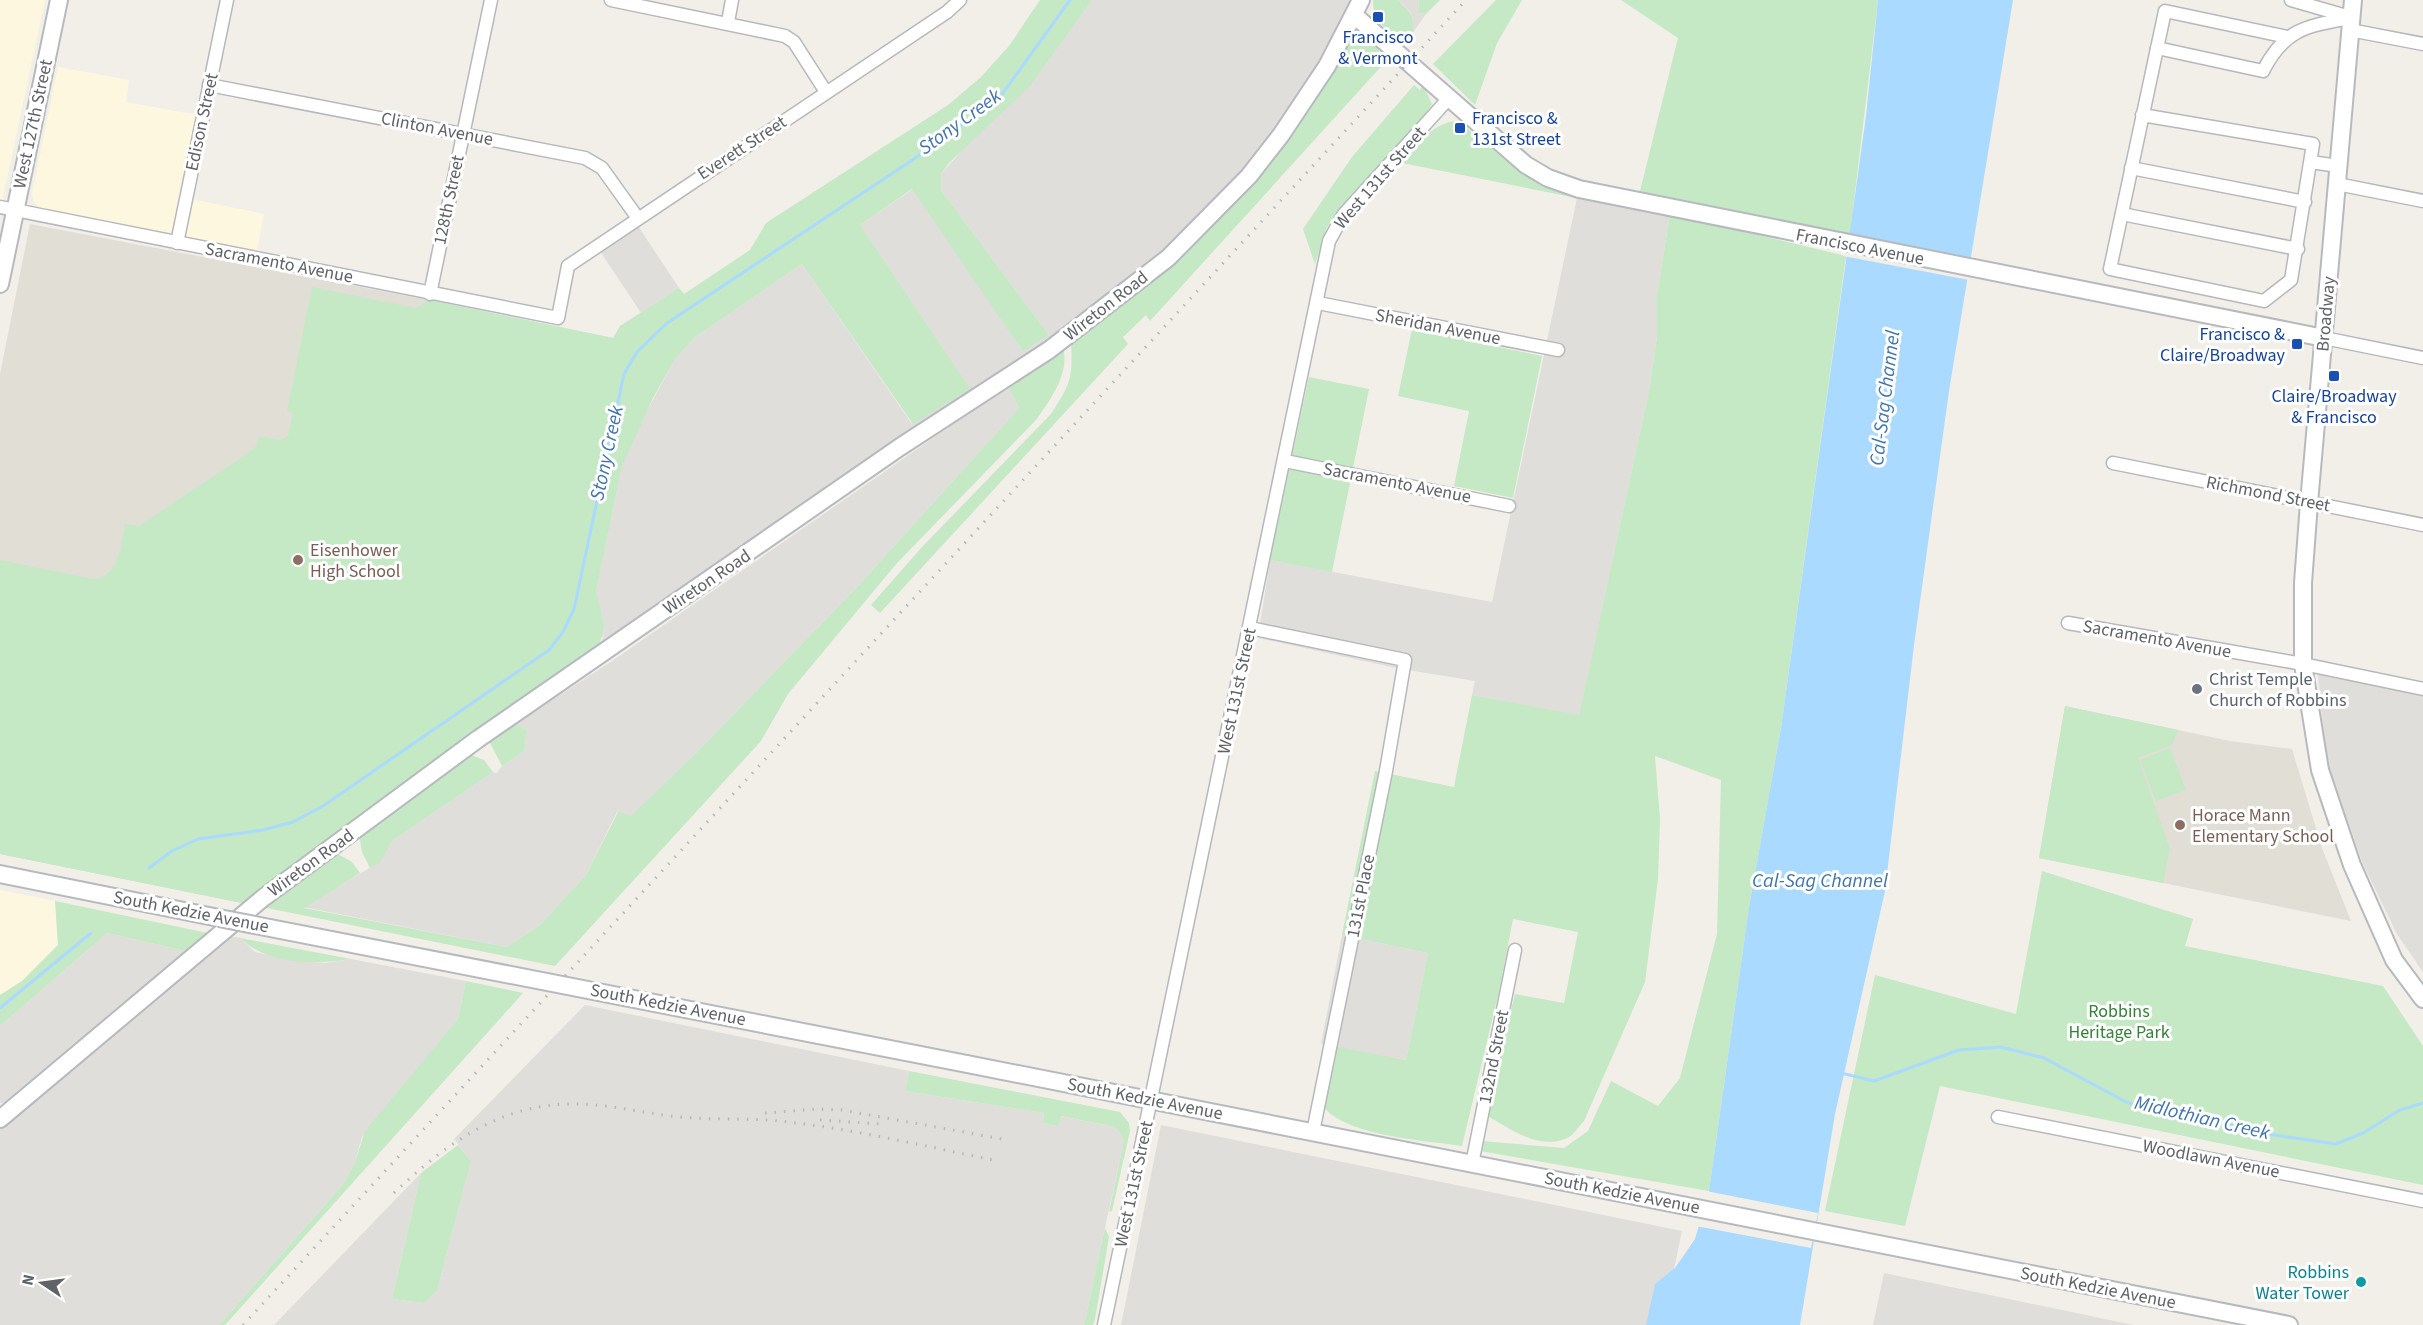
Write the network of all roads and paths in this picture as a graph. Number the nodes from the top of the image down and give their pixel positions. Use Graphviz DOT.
graph roads {
  1 [pos="58,0"];
  2 [pos="227,0"];
  3 [pos="490,0"];
  4 [pos="611,0"];
  5 [pos="732,0"];
  6 [pos="960,0"];
  7 [pos="2290,0"];
  8 [pos="2353,0"];
  9 [pos="1358,8"];
  10 [pos="728,22"];
  11 [pos="2350,24"];
  12 [pos="2287,37"];
  13 [pos="2423,44"];
  14 [pos="2157,48"];
  15 [pos="209,85"];
  16 [pos="826,92"];
  17 [pos="1450,97"];
  18 [pos="2142,115"];
  19 [pos="463,134"];
  20 [pos="2311,162"];
  21 [pos="2338,166"];
  22 [pos="2131,168"];
  23 [pos="2337,184"];
  24 [pos="2423,201"];
  25 [pos="2305,202"];
  26 [pos="8,209"];
  27 [pos="2122,214"];
  28 [pos="637,217"];
  29 [pos="177,243"];
  30 [pos="2298,249"];
  31 [pos="0,284"];
  32 [pos="430,294"];
  33 [pos="1318,303"];
  34 [pos="558,318"];
  35 [pos="2324,338"];
  36 [pos="1558,350"];
  37 [pos="2423,358"];
  38 [pos="1285,461"];
  39 [pos="2113,463"];
  40 [pos="2308,503"];
  41 [pos="1509,506"];
  42 [pos="2423,525"];
  43 [pos="2068,623"];
  44 [pos="1250,628"];
  45 [pos="2303,664"];
  46 [pos="2423,689"];
  47 [pos="0,874"];
  48 [pos="1515,950"];
  49 [pos="2423,999"];
  50 [pos="1151,1100"];
  51 [pos="1998,1117"];
  52 [pos="0,1119"];
  53 [pos="1313,1132"];
  54 [pos="1472,1164"];
  55 [pos="2423,1201"];
  56 [pos="1104,1325"];
  57 [pos="2289,1325"];
  1 -- 26 [label="street, West 127th Street"];
  2 -- 15 [label="street, Edison Street"];
  3 -- 19 [label="street, 128th Street"];
  4 -- 10 [label="street"];
  5 -- 10 [label="street"];
  6 -- 16 [label="street, Everett Street"];
  7 -- 11 [label="street"];
  8 -- 11 [label="street, Broadway"];
  9 -- 17 [label="street, Francisco Avenue"];
  9 -- 52 [label="street, Wireton Road"];
  10 -- 16 [label="street"];
  11 -- 12 [label="street"];
  11 -- 13 [label="street"];
  11 -- 21 [label="street, Broadway"];
  12 -- 14 [label="street"];
  12 -- 14 [label="street"];
  14 -- 18 [label="street"];
  15 -- 19 [label="street, Clinton Avenue"];
  15 -- 29 [label="street, Edison Street"];
  16 -- 28 [label="street, Everett Street"];
  17 -- 33 [label="street, West 131st Street"];
  17 -- 35 [label="street, Francisco Avenue"];
  18 -- 20 [label="street"];
  18 -- 22 [label="street"];
  19 -- 28 [label="street, Clinton Avenue"];
  19 -- 32 [label="street, 128th Street"];
  20 -- 21 [label="street"];
  20 -- 25 [label="street"];
  21 -- 23 [label="street, Broadway"];
  22 -- 25 [label="street"];
  22 -- 27 [label="street"];
  23 -- 24 [label="street"];
  23 -- 35 [label="street, Broadway"];
  25 -- 30 [label="street"];
  26 -- 29 [label="street, Sacramento Avenue"];
  26 -- 31 [label="street, West 127th Street"];
  27 -- 30 [label="street"];
  27 -- 30 [label="street"];
  28 -- 34 [label="street, Everett Street"];
  29 -- 32 [label="street, Sacramento Avenue"];
  32 -- 34 [label="street, Sacramento Avenue"];
  33 -- 36 [label="street, Sheridan Avenue"];
  33 -- 38 [label="street, West 131st Street"];
  35 -- 37 [label="street, Francisco Avenue"];
  35 -- 40 [label="street, Broadway"];
  38 -- 41 [label="street, Sacramento Avenue"];
  38 -- 44 [label="street, West 131st Street"];
  39 -- 40 [label="street, Richmond Street"];
  40 -- 42 [label="street, Richmond Street"];
  40 -- 45 [label="street, Broadway"];
  43 -- 45 [label="street, Sacramento Avenue"];
  44 -- 50 [label="street, West 131st Street"];
  44 -- 53 [label="street, 131st Place"];
  45 -- 46 [label="street, Sacramento Avenue"];
  45 -- 49 [label="street, Broadway"];
  47 -- 50 [label="street, South Kedzie Avenue, bridge"];
  48 -- 54 [label="street, 132nd Street"];
  50 -- 53 [label="street, South Kedzie Avenue"];
  50 -- 56 [label="street, West 131st Street"];
  51 -- 55 [label="street, Woodlawn Avenue"];
  53 -- 54 [label="street, South Kedzie Avenue"];
  54 -- 57 [label="street, South Kedzie Avenue"];
}
